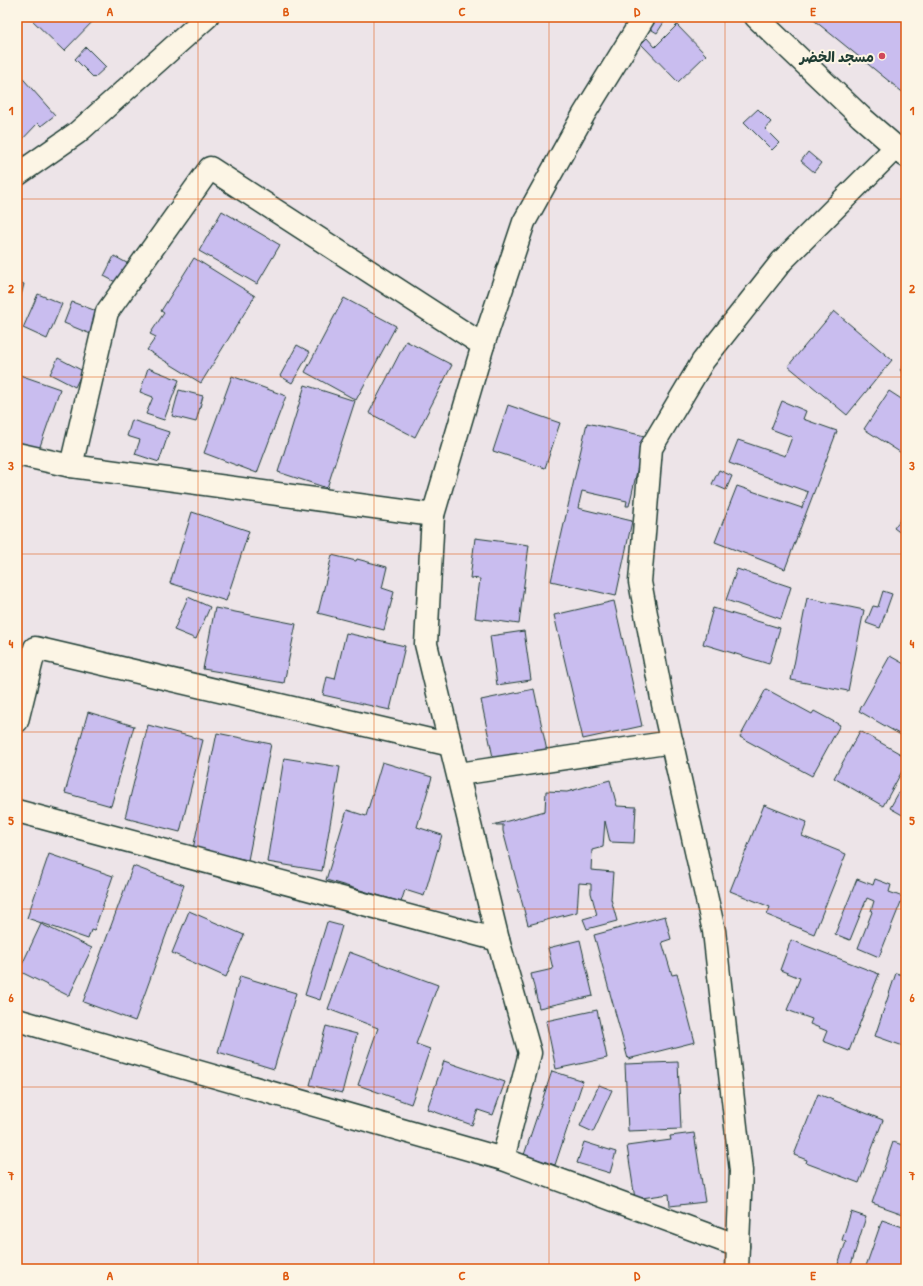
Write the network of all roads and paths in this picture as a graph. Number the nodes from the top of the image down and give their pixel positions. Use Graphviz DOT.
graph roads {
  1 [pos="207,17"];
  2 [pos="644,17"];
  3 [pos="756,17"];
  4 [pos="901,152"];
  5 [pos="17,175"];
  6 [pos="483,345"];
  7 [pos="17,454"];
  8 [pos="71,466"];
  9 [pos="433,514"];
  10 [pos="26,646"];
  11 [pos="17,721"];
  12 [pos="672,742"];
  13 [pos="451,745"];
  14 [pos="459,774"];
  15 [pos="17,811"];
  16 [pos="498,940"];
  17 [pos="17,1020"];
  18 [pos="503,1159"];
  19 [pos="738,1246"];
  20 [pos="737,1269"];
  1 -- 5 [label="street"];
  2 -- 6 [label="street"];
  3 -- 4 [label="street"];
  4 -- 12 [label="street"];
  6 -- 8 [label="street"];
  6 -- 9 [label="street"];
  7 -- 8 [label="street"];
  8 -- 9 [label="street"];
  9 -- 13 [label="street"];
  10 -- 11 [label="street"];
  10 -- 13 [label="street"];
  12 -- 14 [label="street"];
  12 -- 19 [label="street"];
  13 -- 14 [label="street"];
  14 -- 16 [label="street"];
  15 -- 16 [label="street"];
  16 -- 18 [label="street"];
  17 -- 18 [label="street"];
  18 -- 19 [label="street"];
  19 -- 20 [label="street"];
}
